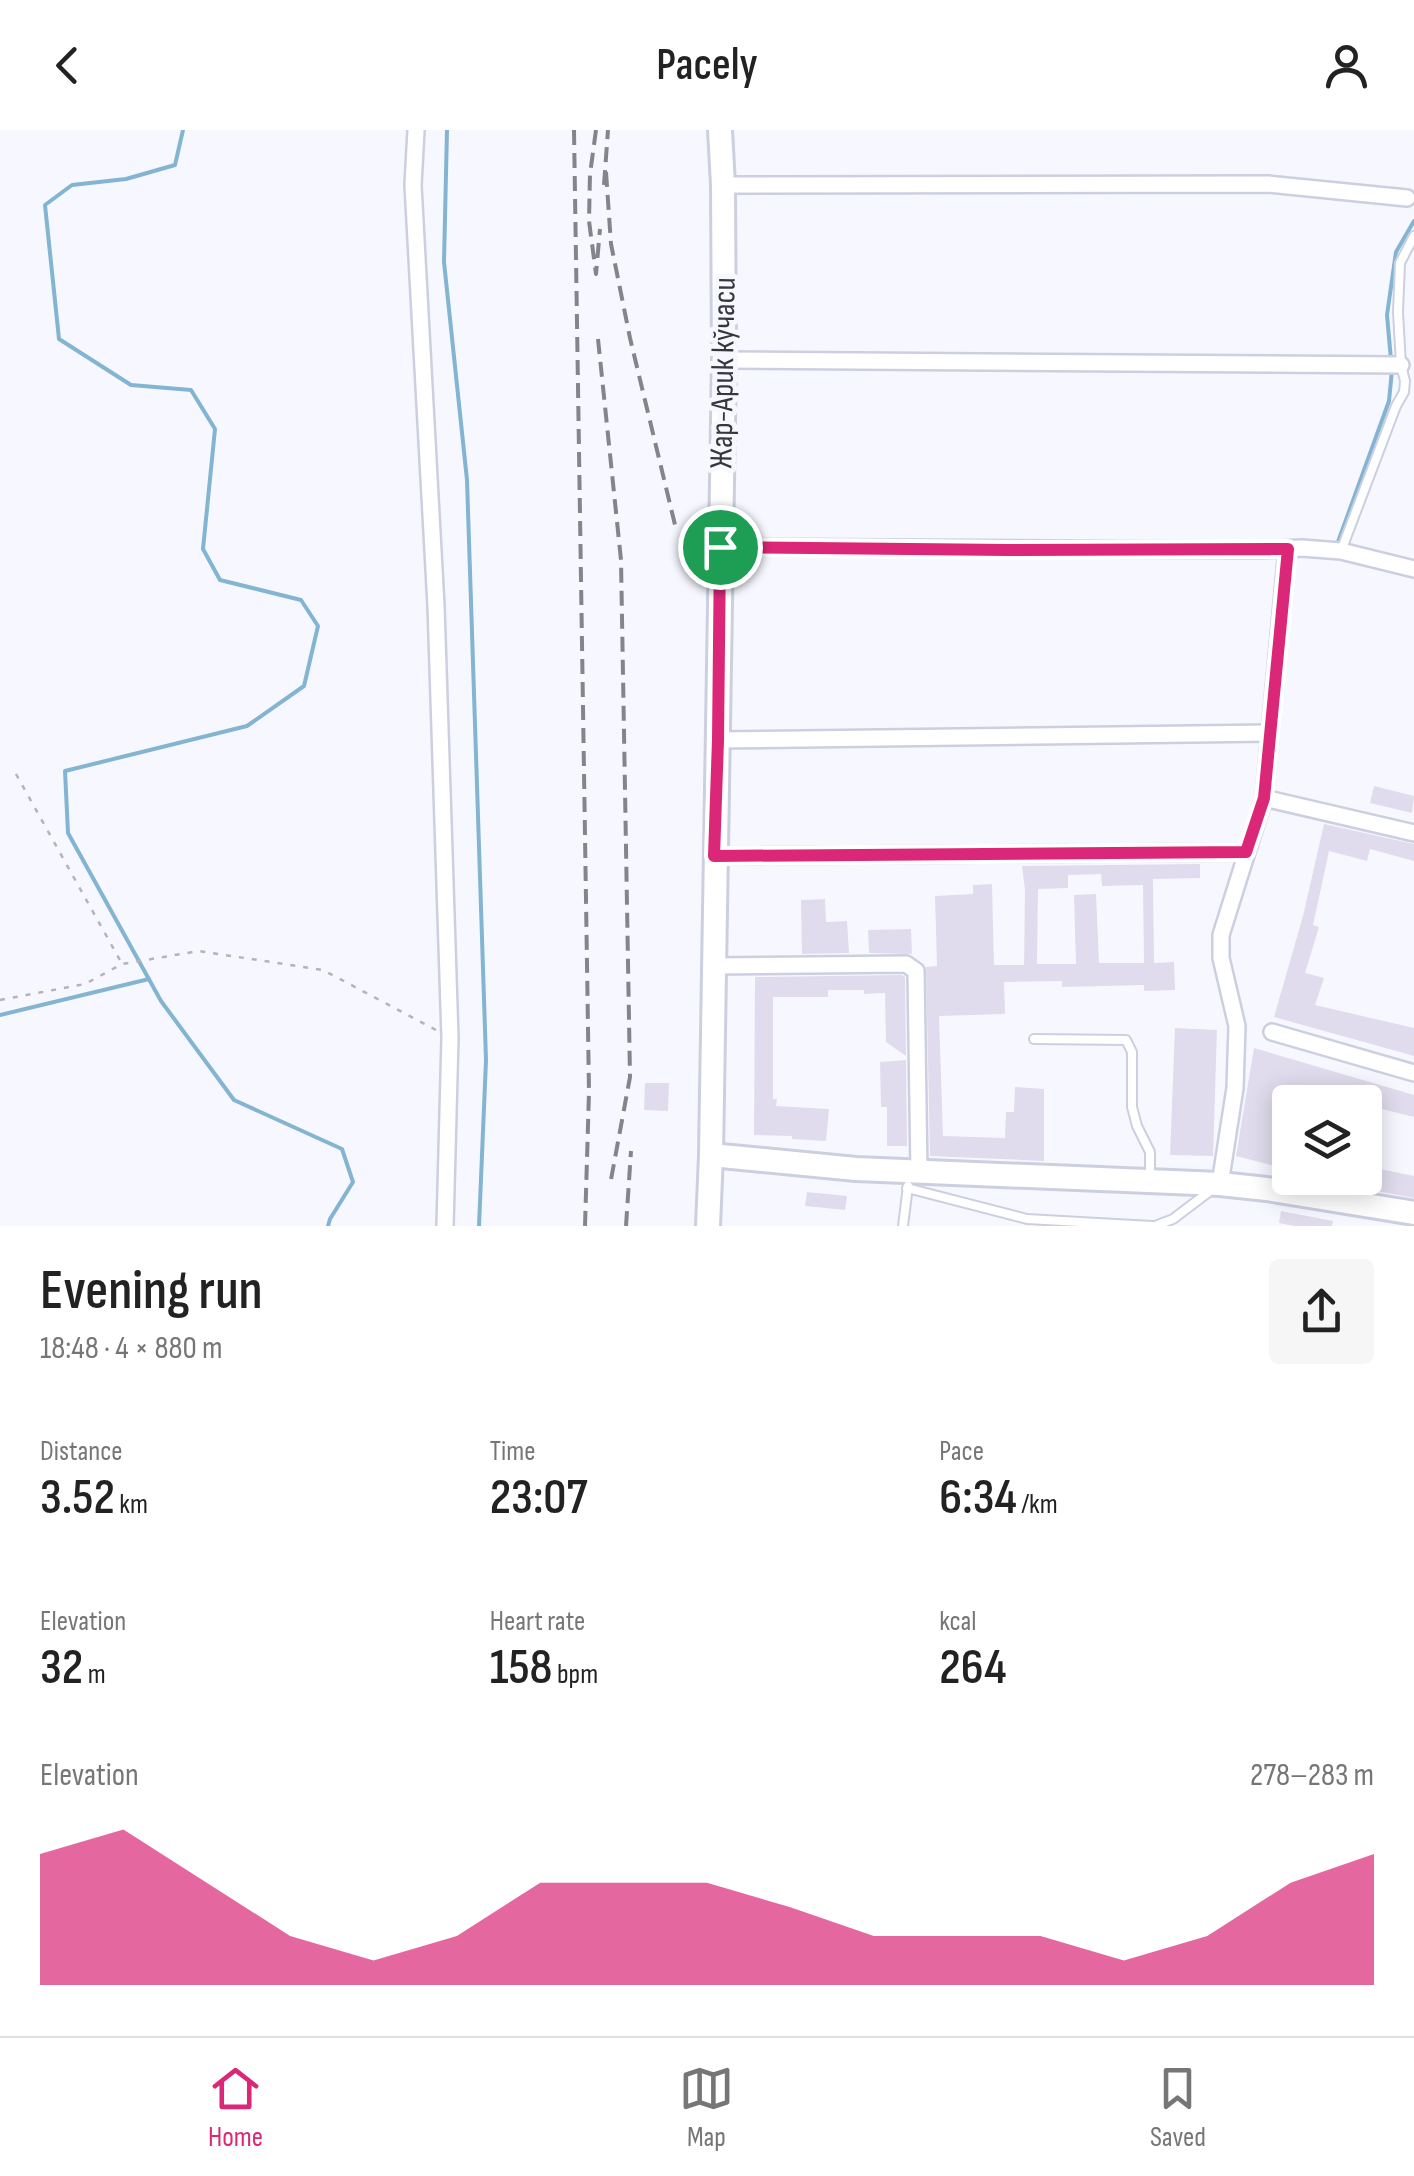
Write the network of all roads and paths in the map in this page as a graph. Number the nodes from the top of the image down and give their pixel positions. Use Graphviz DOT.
graph roads {
  1 [pos="416,130"];
  2 [pos="720,130"];
  3 [pos="723,185"];
  4 [pos="1408,198"];
  5 [pos="1414,236"];
  6 [pos="724,360"];
  7 [pos="1401,365"];
  8 [pos="720,547"];
  9 [pos="1288,549"];
  10 [pos="1341,551"];
  11 [pos="1414,569"];
  12 [pos="1270,733"];
  13 [pos="718,740"];
  14 [pos="16,774"];
  15 [pos="1264,798"];
  16 [pos="1414,833"];
  17 [pos="1246,852"];
  18 [pos="714,856"];
  19 [pos="122,964"];
  20 [pos="714,966"];
  21 [pos="0,1000"];
  22 [pos="1272,1032"];
  23 [pos="450,1038"];
  24 [pos="1034,1038"];
  25 [pos="1414,1074"];
  26 [pos="712,1155"];
  27 [pos="914,1177"];
  28 [pos="1150,1183"];
  29 [pos="1220,1184"];
  30 [pos="1414,1213"];
  31 [pos="1174,1222"];
  32 [pos="446,1226"];
  33 [pos="708,1226"];
  34 [pos="904,1226"];
  35 [pos="1154,1226"];
  1 -- 23 [label="street"];
  2 -- 3 [label="main road, Жар-Арик кўчаси"];
  3 -- 4 [label="street"];
  3 -- 6 [label="main road, Жар-Арик кўчаси"];
  5 -- 7 [label="lane"];
  6 -- 7 [label="street"];
  6 -- 8 [label="main road, Жар-Арик кўчаси"];
  7 -- 10 [label="lane"];
  8 -- 9 [label="street"];
  8 -- 13 [label="main road, Жар-Арик кўчаси"];
  9 -- 10 [label="street"];
  9 -- 12 [label="street"];
  10 -- 11 [label="street"];
  12 -- 13 [label="street"];
  12 -- 15 [label="street"];
  13 -- 18 [label="main road, Жар-Арик кўчаси"];
  14 -- 19 [label="path"];
  15 -- 16 [label="street"];
  15 -- 17 [label="street"];
  17 -- 18 [label="street"];
  17 -- 29 [label="street"];
  18 -- 20 [label="main road, Жар-Арик кўчаси"];
  19 -- 21 [label="path"];
  19 -- 23 [label="path"];
  20 -- 26 [label="main road, Жар-Арик кўчаси"];
  20 -- 27 [label="street"];
  22 -- 25 [label="street"];
  23 -- 32 [label="street"];
  24 -- 28 [label="lane"];
  26 -- 27 [label="main road"];
  26 -- 33 [label="main road, Жар-Арик кўчаси"];
  27 -- 28 [label="main road"];
  27 -- 34 [label="lane"];
  27 -- 35 [label="lane"];
  28 -- 29 [label="main road"];
  29 -- 30 [label="main road"];
  29 -- 31 [label="lane"];
  31 -- 35 [label="lane"];
}
